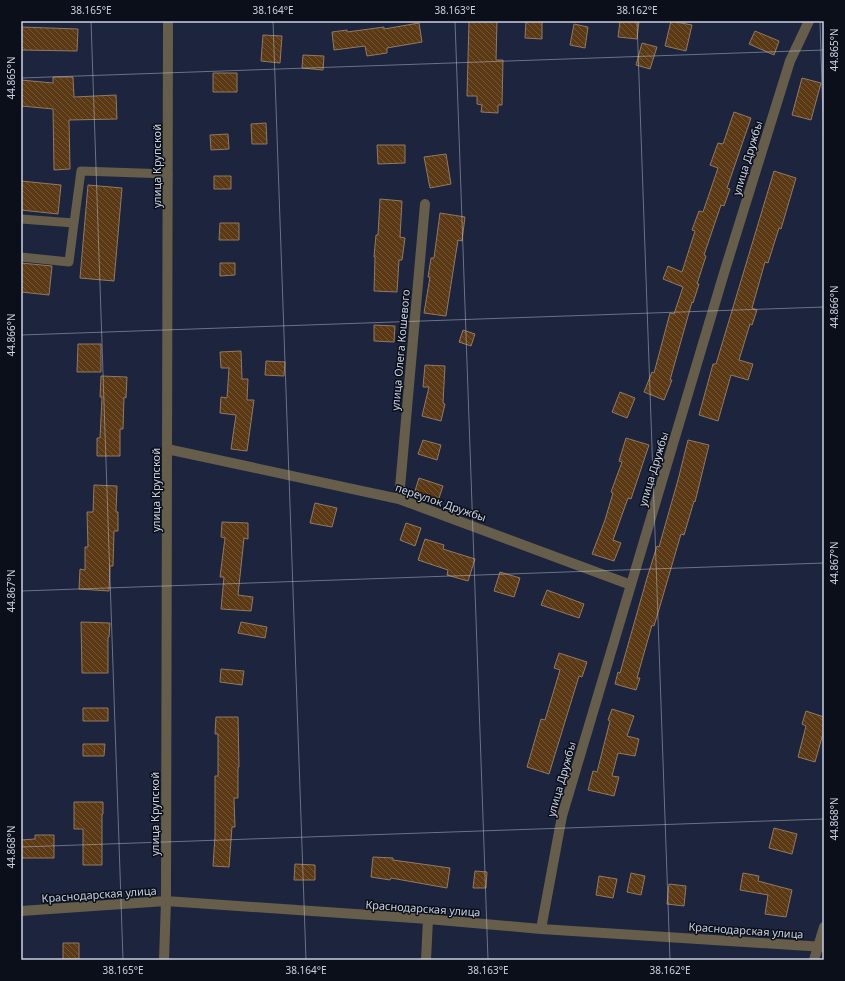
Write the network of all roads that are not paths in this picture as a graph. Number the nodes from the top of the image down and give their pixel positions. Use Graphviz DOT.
graph roads {
  1 [pos="168,21"];
  2 [pos="809,21"];
  3 [pos="168,174"];
  4 [pos="425,204"];
  5 [pos="21,219"];
  6 [pos="74,223"];
  7 [pos="21,257"];
  8 [pos="167,449"];
  9 [pos="399,499"];
  10 [pos="631,585"];
  11 [pos="166,901"];
  12 [pos="21,911"];
  13 [pos="428,919"];
  14 [pos="824,927"];
  15 [pos="542,929"];
  16 [pos="821,947"];
  17 [pos="164,960"];
  18 [pos="426,960"];
  19 [pos="814,960"];
  1 -- 3 [label="street, улица Крупской"];
  2 -- 10 [label="street, улица Дружбы"];
  3 -- 6 [label="lane"];
  3 -- 8 [label="street, улица Крупской"];
  4 -- 9 [label="street, улица Олега Кошевого"];
  5 -- 6 [label="lane"];
  6 -- 7 [label="lane"];
  8 -- 9 [label="street, переулок Дружбы"];
  8 -- 11 [label="street, улица Крупской"];
  9 -- 10 [label="street, переулок Дружбы"];
  10 -- 15 [label="street, улица Дружбы"];
  11 -- 12 [label="street, Краснодарская улица"];
  11 -- 13 [label="street, Краснодарская улица"];
  11 -- 17 [label="street, улица Крупской"];
  13 -- 15 [label="street, Краснодарская улица"];
  13 -- 18 [label="street"];
  14 -- 16 [label="street"];
  15 -- 16 [label="street, Краснодарская улица"];
  16 -- 19 [label="street"];
}
